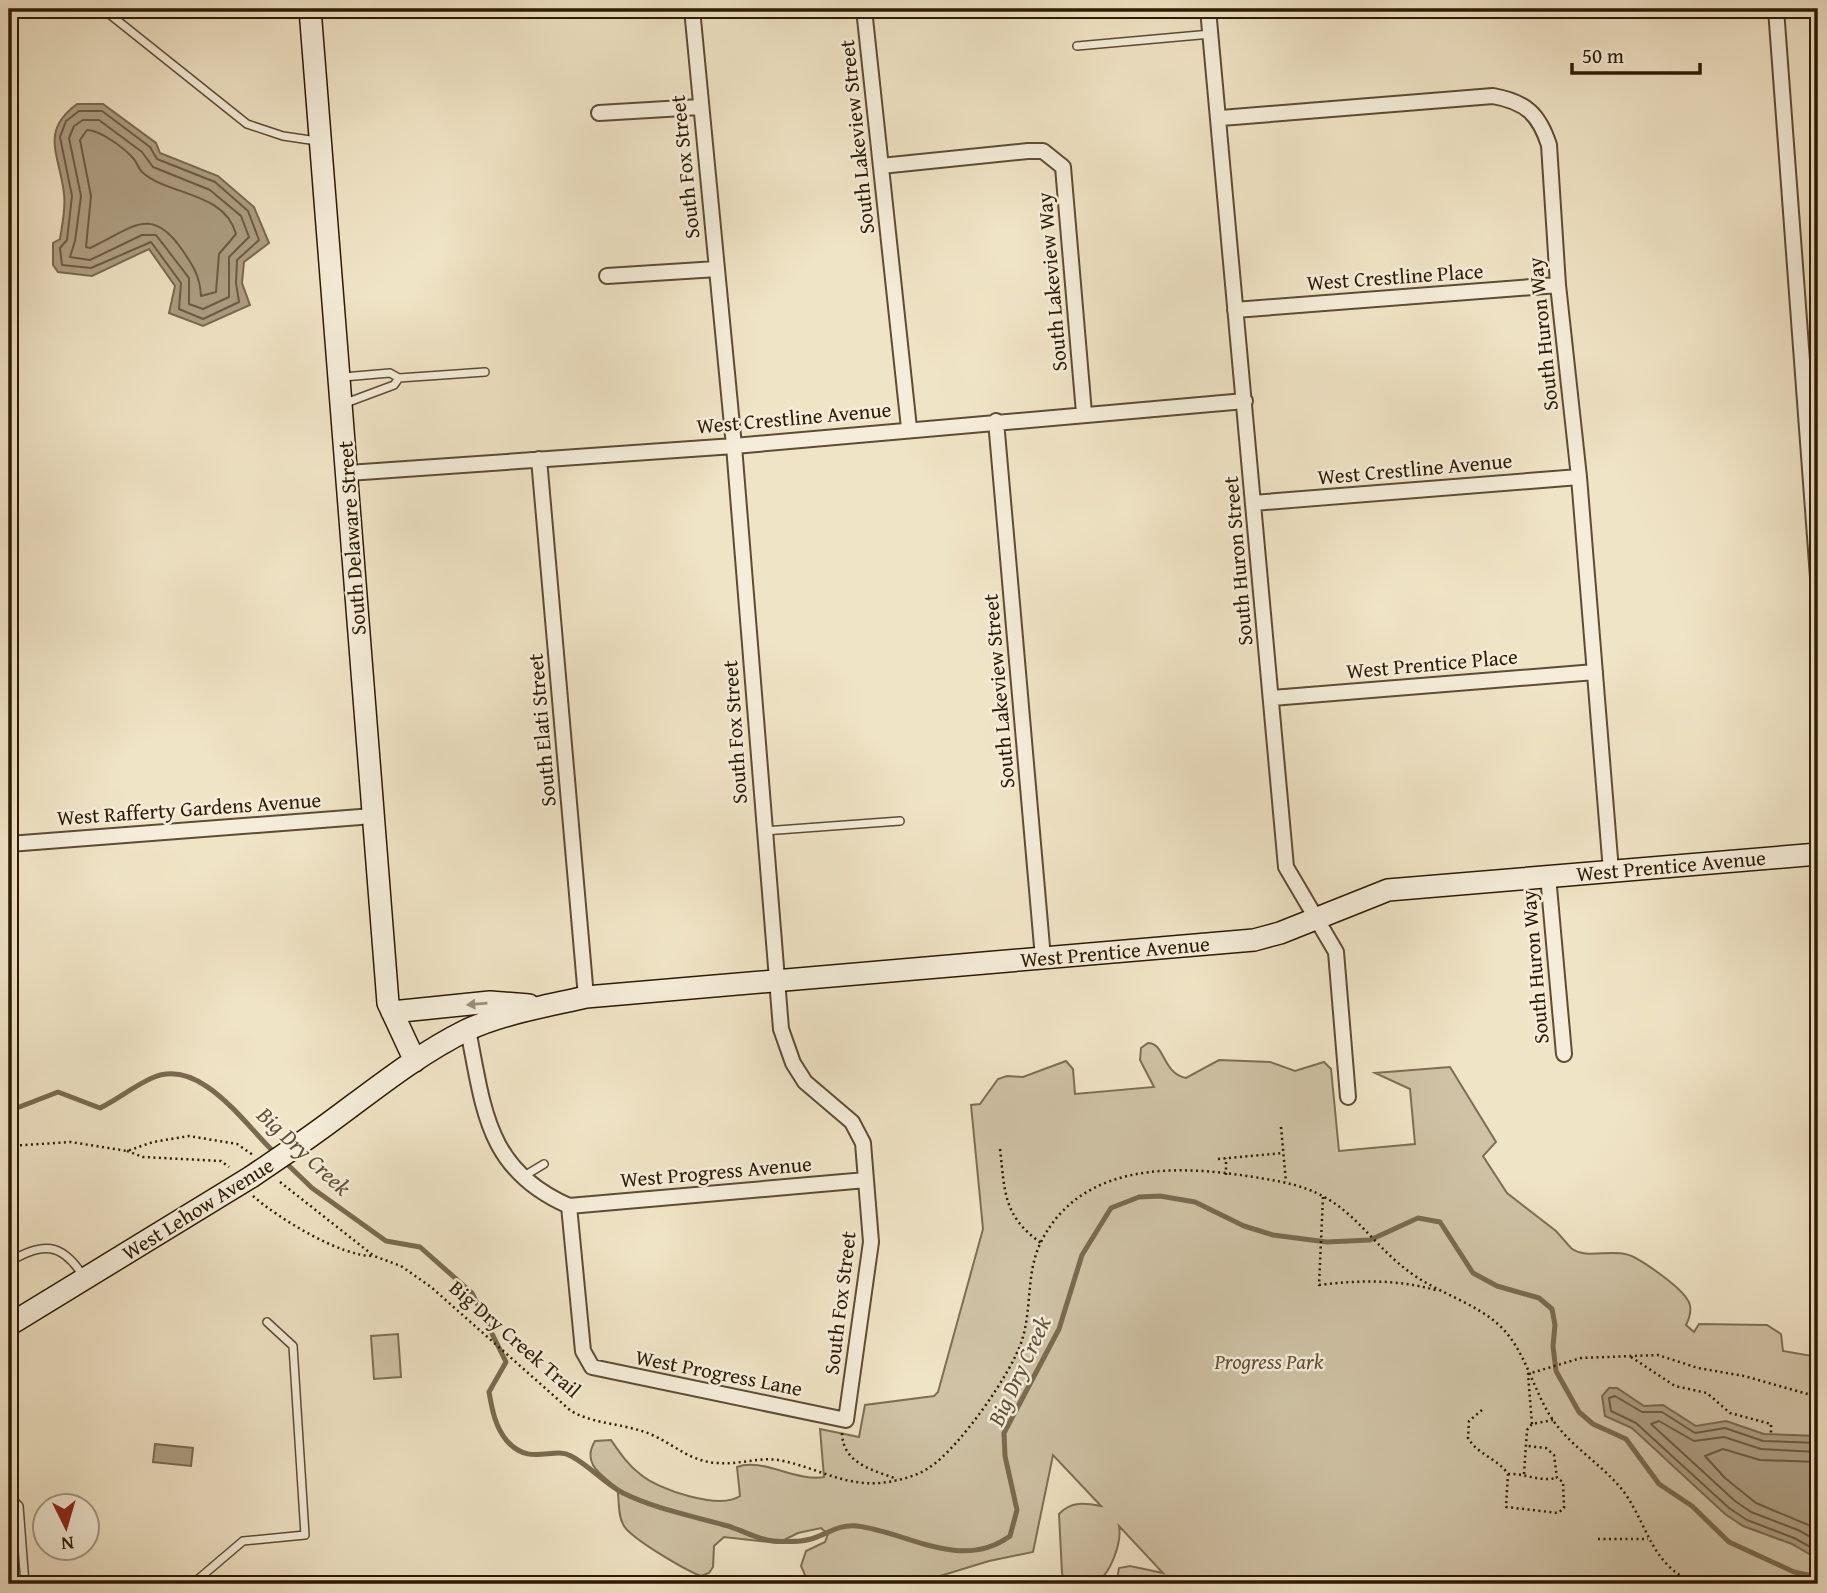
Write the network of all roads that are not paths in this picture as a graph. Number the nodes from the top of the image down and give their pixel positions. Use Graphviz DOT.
graph roads {
  1 [pos="103,9"];
  2 [pos="310,9"];
  3 [pos="692,9"];
  4 [pos="864,9"];
  5 [pos="1209,9"];
  6 [pos="1776,9"];
  7 [pos="1211,34"];
  8 [pos="1077,46"];
  9 [pos="700,107"];
  10 [pos="599,113"];
  11 [pos="1221,118"];
  12 [pos="321,142"];
  13 [pos="881,166"];
  14 [pos="717,269"];
  15 [pos="607,276"];
  16 [pos="1558,285"];
  17 [pos="1235,310"];
  18 [pos="485,372"];
  19 [pos="340,377"];
  20 [pos="399,378"];
  21 [pos="1245,401"];
  22 [pos="342,405"];
  23 [pos="1084,413"];
  24 [pos="996,421"];
  25 [pos="909,429"];
  26 [pos="734,446"];
  27 [pos="539,459"];
  28 [pos="348,473"];
  29 [pos="1580,477"];
  30 [pos="1253,503"];
  31 [pos="1818,577"];
  32 [pos="1595,672"];
  33 [pos="1272,698"];
  34 [pos="373,816"];
  35 [pos="900,821"];
  36 [pos="764,831"];
  37 [pos="9,844"];
  38 [pos="1818,854"];
  39 [pos="1818,864"];
  40 [pos="1611,871"];
  41 [pos="1548,876"];
  42 [pos="1318,918"];
  43 [pos="1044,958"];
  44 [pos="775,982"];
  45 [pos="586,997"];
  46 [pos="545,1006"];
  47 [pos="392,1012"];
  48 [pos="468,1030"];
  49 [pos="1564,1054"];
  50 [pos="415,1060"];
  51 [pos="1348,1097"];
  52 [pos="544,1164"];
  53 [pos="523,1176"];
  54 [pos="866,1180"];
  55 [pos="569,1206"];
  56 [pos="9,1262"];
  57 [pos="85,1280"];
  58 [pos="267,1322"];
  59 [pos="9,1325"];
  60 [pos="846,1420"];
  61 [pos="9,1496"];
  62 [pos="196,1581"];
  63 [pos="25,1584"];
  1 -- 12 [label="lane"];
  2 -- 12 [label="street, South Delaware Street"];
  3 -- 9 [label="street, South Fox Street"];
  4 -- 13 [label="street, South Lakeview Street"];
  5 -- 7 [label="street, South Huron Street"];
  6 -- 31 [label="street"];
  7 -- 8 [label="lane"];
  7 -- 11 [label="street, South Huron Street"];
  9 -- 10 [label="street"];
  9 -- 14 [label="street, South Fox Street"];
  11 -- 16 [label="street, South Huron Way"];
  11 -- 17 [label="street, South Huron Street"];
  12 -- 19 [label="street, South Delaware Street"];
  13 -- 23 [label="street, South Lakeview Way"];
  13 -- 25 [label="street, South Lakeview Street"];
  14 -- 15 [label="street"];
  14 -- 26 [label="street, South Fox Street"];
  16 -- 17 [label="street, West Crestline Place"];
  16 -- 29 [label="street, South Huron Way"];
  17 -- 21 [label="street, South Huron Street"];
  18 -- 20 [label="lane"];
  19 -- 20 [label="lane"];
  19 -- 22 [label="street, South Delaware Street"];
  20 -- 22 [label="lane"];
  21 -- 23 [label="street, West Crestline Avenue"];
  21 -- 30 [label="street, South Huron Street"];
  22 -- 28 [label="street, South Delaware Street"];
  23 -- 24 [label="street, West Crestline Avenue"];
  24 -- 25 [label="street, West Crestline Avenue"];
  24 -- 43 [label="street, South Lakeview Street"];
  25 -- 26 [label="street, West Crestline Avenue"];
  26 -- 27 [label="street, West Crestline Avenue"];
  26 -- 36 [label="street, South Fox Street"];
  27 -- 28 [label="street, West Crestline Avenue"];
  27 -- 45 [label="street, South Elati Street"];
  28 -- 34 [label="street, South Delaware Street"];
  29 -- 30 [label="street, West Crestline Avenue"];
  29 -- 32 [label="street, South Huron Way"];
  30 -- 33 [label="street, South Huron Street"];
  32 -- 33 [label="street, West Prentice Place"];
  32 -- 40 [label="street, South Huron Way"];
  33 -- 42 [label="street, South Huron Street"];
  34 -- 37 [label="street, West Rafferty Gardens Avenue"];
  34 -- 47 [label="street, South Delaware Street"];
  35 -- 36 [label="lane"];
  36 -- 44 [label="street, South Fox Street"];
  38 -- 39 [label="street"];
  38 -- 40 [label="street, West Prentice Avenue"];
  40 -- 41 [label="street, West Prentice Avenue"];
  41 -- 42 [label="street, West Prentice Avenue"];
  41 -- 49 [label="street, South Huron Way"];
  42 -- 43 [label="street, West Prentice Avenue"];
  42 -- 51 [label="street, South Huron Street"];
  43 -- 44 [label="street, West Prentice Avenue"];
  44 -- 45 [label="street, West Prentice Avenue"];
  44 -- 54 [label="street, South Fox Street"];
  45 -- 46 [label="street, West Prentice Avenue"];
  46 -- 47 [label="street, one-way"];
  46 -- 48 [label="street, West Prentice Avenue"];
  47 -- 50 [label="street, South Delaware Street"];
  48 -- 50 [label="street, West Prentice Avenue"];
  48 -- 53 [label="street"];
  50 -- 57 [label="street, West Lehow Avenue, bridge"];
  52 -- 53 [label="lane"];
  53 -- 55 [label="street"];
  54 -- 55 [label="street, West Progress Avenue"];
  54 -- 60 [label="street, South Fox Street"];
  55 -- 60 [label="street, West Progress Lane"];
  56 -- 57 [label="lane"];
  57 -- 59 [label="street, West Lehow Avenue"];
  58 -- 62 [label="lane"];
  61 -- 63 [label="lane"];
}
